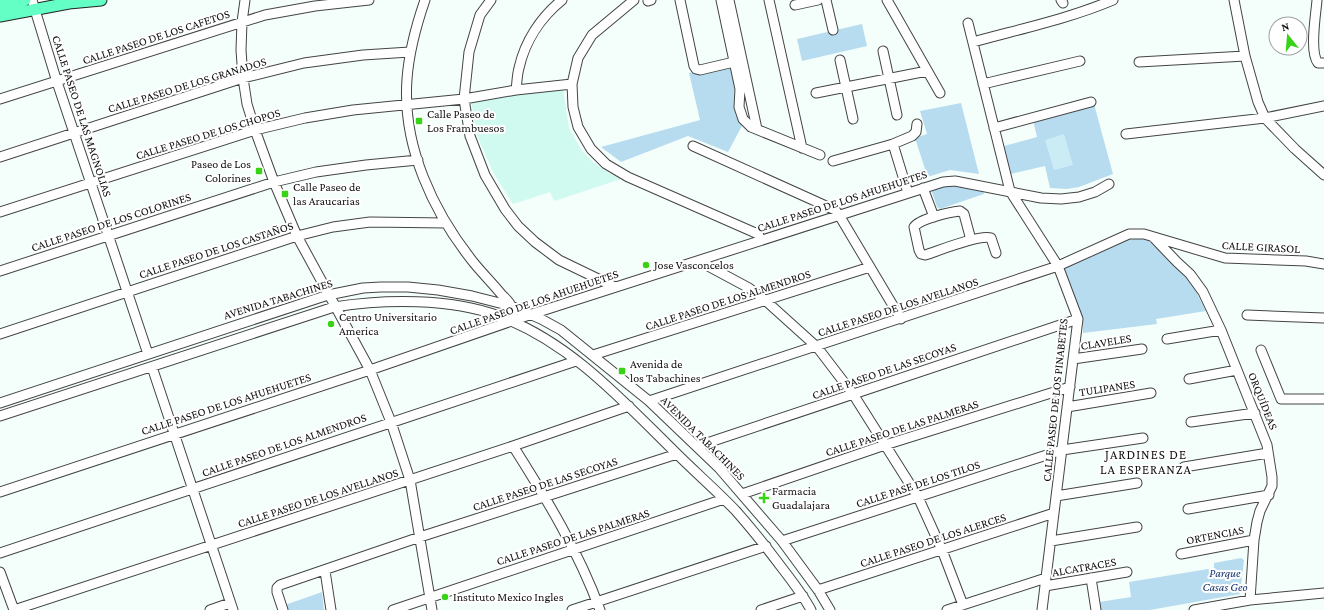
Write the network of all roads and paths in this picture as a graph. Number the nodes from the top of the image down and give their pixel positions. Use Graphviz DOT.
graph roads {
  1 [pos="25,0"];
  2 [pos="101,0"];
  3 [pos="245,0"];
  4 [pos="369,0"];
  5 [pos="425,0"];
  6 [pos="491,0"];
  7 [pos="562,0"];
  8 [pos="634,0"];
  9 [pos="680,0"];
  10 [pos="721,0"];
  11 [pos="729,0"];
  12 [pos="769,0"];
  13 [pos="818,0"];
  14 [pos="826,0"];
  15 [pos="887,0"];
  16 [pos="1113,0"];
  17 [pos="1234,0"];
  18 [pos="1317,0"];
  19 [pos="33,4"];
  20 [pos="0,5"];
  21 [pos="795,5"];
  22 [pos="0,16"];
  23 [pos="242,22"];
  24 [pos="968,23"];
  25 [pos="833,30"];
  26 [pos="973,42"];
  27 [pos="883,51"];
  28 [pos="410,52"];
  29 [pos="1245,56"];
  30 [pos="840,60"];
  31 [pos="738,61"];
  32 [pos="1080,61"];
  33 [pos="1139,62"];
  34 [pos="1322,63"];
  35 [pos="927,71"];
  36 [pos="243,78"];
  37 [pos="889,78"];
  38 [pos="57,82"];
  39 [pos="572,84"];
  40 [pos="984,84"];
  41 [pos="846,87"];
  42 [pos="516,90"];
  43 [pos="816,93"];
  44 [pos="940,93"];
  45 [pos="0,99"];
  46 [pos="464,99"];
  47 [pos="1091,102"];
  48 [pos="407,105"];
  49 [pos="1324,106"];
  50 [pos="897,115"];
  51 [pos="1265,118"];
  52 [pos="853,119"];
  53 [pos="917,124"];
  54 [pos="994,128"];
  55 [pos="255,130"];
  56 [pos="74,133"];
  57 [pos="1126,134"];
  58 [pos="893,144"];
  59 [pos="693,146"];
  60 [pos="802,148"];
  61 [pos="820,155"];
  62 [pos="0,157"];
  63 [pos="418,160"];
  64 [pos="833,161"];
  65 [pos="1324,175"];
  66 [pos="274,182"];
  67 [pos="91,183"];
  68 [pos="1109,184"];
  69 [pos="923,188"];
  70 [pos="1010,192"];
  71 [pos="908,193"];
  72 [pos="0,212"];
  73 [pos="839,215"];
  74 [pos="934,217"];
  75 [pos="446,223"];
  76 [pos="108,235"];
  77 [pos="297,236"];
  78 [pos="1152,236"];
  79 [pos="761,240"];
  80 [pos="971,240"];
  81 [pos="996,253"];
  82 [pos="703,258"];
  83 [pos="1324,264"];
  84 [pos="1058,266"];
  85 [pos="870,267"];
  86 [pos="0,271"];
  87 [pos="614,287"];
  88 [pos="127,292"];
  89 [pos="328,295"];
  90 [pos="766,302"];
  91 [pos="511,306"];
  92 [pos="334,307"];
  93 [pos="532,314"];
  94 [pos="1247,315"];
  95 [pos="1324,318"];
  96 [pos="901,319"];
  97 [pos="1078,319"];
  98 [pos="513,321"];
  99 [pos="1221,330"];
  100 [pos="0,334"];
  101 [pos="1167,339"];
  102 [pos="817,346"];
  103 [pos="1142,349"];
  104 [pos="1261,350"];
  105 [pos="148,354"];
  106 [pos="593,355"];
  107 [pos="1073,359"];
  108 [pos="576,361"];
  109 [pos="152,366"];
  110 [pos="370,370"];
  111 [pos="1237,370"];
  112 [pos="615,373"];
  113 [pos="1189,379"];
  114 [pos="605,384"];
  115 [pos="1070,387"];
  116 [pos="1151,393"];
  117 [pos="853,394"];
  118 [pos="1324,399"];
  119 [pos="649,402"];
  120 [pos="0,403"];
  121 [pos="629,406"];
  122 [pos="1067,407"];
  123 [pos="1254,413"];
  124 [pos="0,416"];
  125 [pos="391,422"];
  126 [pos="1191,422"];
  127 [pos="174,434"];
  128 [pos="1144,438"];
  129 [pos="885,445"];
  130 [pos="513,446"];
  131 [pos="698,446"];
  132 [pos="1062,450"];
  133 [pos="677,454"];
  134 [pos="1268,454"];
  135 [pos="1184,467"];
  136 [pos="410,480"];
  137 [pos="1138,483"];
  138 [pos="192,489"];
  139 [pos="0,492"];
  140 [pos="742,494"];
  141 [pos="1269,495"];
  142 [pos="545,496"];
  143 [pos="1056,496"];
  144 [pos="918,497"];
  145 [pos="724,499"];
  146 [pos="753,506"];
  147 [pos="1188,509"];
  148 [pos="736,512"];
  149 [pos="1054,513"];
  150 [pos="766,521"];
  151 [pos="1137,527"];
  152 [pos="750,528"];
  153 [pos="420,537"];
  154 [pos="1254,540"];
  155 [pos="782,541"];
  156 [pos="1051,542"];
  157 [pos="211,545"];
  158 [pos="766,546"];
  159 [pos="573,549"];
  160 [pos="942,550"];
  161 [pos="0,552"];
  162 [pos="1181,554"];
  163 [pos="325,571"];
  164 [pos="0,572"];
  165 [pos="1127,572"];
  166 [pos="1091,578"];
  167 [pos="1046,582"];
  168 [pos="818,590"];
  169 [pos="1324,593"];
  170 [pos="803,596"];
  171 [pos="430,597"];
  172 [pos="1250,600"];
  173 [pos="963,605"];
  174 [pos="232,606"];
  175 [pos="598,606"];
  176 [pos="14,610"];
  177 [pos="210,610"];
  178 [pos="283,610"];
  179 [pos="331,610"];
  180 [pos="393,610"];
  181 [pos="432,610"];
  182 [pos="572,610"];
  183 [pos="761,610"];
  184 [pos="811,610"];
  185 [pos="830,610"];
  186 [pos="947,610"];
  187 [pos="1042,610"];
  188 [pos="1096,610"];
  189 [pos="1194,610"];
  1 -- 20 [label="main road"];
  2 -- 19 [label="main road"];
  3 -- 23 [label="street"];
  4 -- 23 [label="street, CALLE PASEO DE LOS CAFETOS"];
  5 -- 28 [label="street"];
  6 -- 46 [label="street"];
  7 -- 42 [label="street"];
  8 -- 39 [label="street"];
  9 -- 31 [label="street"];
  10 -- 31 [label="street"];
  11 -- 31 [label="street"];
  12 -- 60 [label="street"];
  13 -- 21 [label="street"];
  14 -- 25 [label="street"];
  15 -- 35 [label="street"];
  16 -- 26 [label="street"];
  17 -- 29 [label="street"];
  18 -- 34 [label="street"];
  19 -- 22 [label="main road"];
  19 -- 38 [label="street, CALLE PASEO DE LAS MAGNOLIAS"];
  23 -- 36 [label="street"];
  23 -- 38 [label="street, CALLE PASEO DE LOS CAFETOS"];
  24 -- 26 [label="street, CALLE PASEO DE LOS PINABETES"];
  26 -- 40 [label="street, CALLE PASEO DE LOS PINABETES"];
  27 -- 37 [label="street"];
  28 -- 36 [label="street, CALLE PASEO DE LOS GRANADOS"];
  28 -- 48 [label="street"];
  29 -- 33 [label="street"];
  29 -- 51 [label="street"];
  30 -- 41 [label="street"];
  31 -- 60 [label="street"];
  32 -- 40 [label="street"];
  35 -- 37 [label="street"];
  35 -- 44 [label="street"];
  36 -- 55 [label="street"];
  36 -- 56 [label="street, CALLE PASEO DE LOS GRANADOS"];
  37 -- 41 [label="street"];
  37 -- 50 [label="street"];
  38 -- 45 [label="street, CALLE PASEO DE LOS CAFETOS"];
  38 -- 56 [label="street, CALLE PASEO DE LAS MAGNOLIAS"];
  39 -- 42 [label="street, CALLE PASEO DE LOS CHOPOS"];
  39 -- 79 [label="street"];
  40 -- 54 [label="street, CALLE PASEO DE LOS PINABETES"];
  41 -- 43 [label="street"];
  41 -- 52 [label="street"];
  42 -- 46 [label="street, CALLE PASEO DE LOS CHOPOS"];
  46 -- 48 [label="street, CALLE PASEO DE LOS CHOPOS"];
  46 -- 87 [label="street"];
  47 -- 54 [label="street"];
  48 -- 55 [label="street, CALLE PASEO DE LOS CHOPOS"];
  48 -- 63 [label="street"];
  49 -- 51 [label="street"];
  51 -- 57 [label="street"];
  51 -- 65 [label="street"];
  53 -- 58 [label="street"];
  54 -- 70 [label="street, CALLE PASEO DE LOS PINABETES"];
  55 -- 66 [label="street"];
  55 -- 67 [label="street, CALLE PASEO DE LOS CHOPOS"];
  56 -- 62 [label="street, CALLE PASEO DE LOS GRANADOS"];
  56 -- 67 [label="street, CALLE PASEO DE LAS MAGNOLIAS"];
  58 -- 64 [label="street"];
  58 -- 71 [label="street"];
  59 -- 73 [label="street"];
  60 -- 61 [label="street"];
  63 -- 66 [label="street, CALLE PASEO DE LOS COLORINES"];
  63 -- 75 [label="street"];
  66 -- 76 [label="street, CALLE PASEO DE LOS COLORINES"];
  66 -- 77 [label="street"];
  67 -- 72 [label="street, CALLE PASEO DE LOS CHOPOS"];
  67 -- 76 [label="street, CALLE PASEO DE LAS MAGNOLIAS"];
  68 -- 70 [label="street, CALLE PASEO DE LOS AHUEHUETES"];
  69 -- 70 [label="street, CALLE PASEO DE LOS AHUEHUETES"];
  69 -- 71 [label="street, CALLE PASEO DE LOS AHUEHUETES"];
  69 -- 74 [label="street"];
  70 -- 84 [label="street, CALLE PASEO DE LOS PINABETES"];
  71 -- 73 [label="street, CALLE PASEO DE LOS AHUEHUETES"];
  73 -- 79 [label="street, CALLE PASEO DE LOS AHUEHUETES"];
  73 -- 85 [label="street"];
  74 -- 80 [label="street"];
  74 -- 80 [label="street"];
  75 -- 77 [label="street, CALLE PASEO DE LOS CASTAÑOS"];
  75 -- 91 [label="street"];
  76 -- 86 [label="street, CALLE PASEO DE LOS COLORINES"];
  76 -- 88 [label="street, CALLE PASEO DE LAS MAGNOLIAS"];
  77 -- 88 [label="street, CALLE PASEO DE LOS CASTAÑOS"];
  77 -- 89 [label="street"];
  78 -- 83 [label="street, CALLE GIRASOL"];
  78 -- 84 [label="street, CALLE PASEO DE LOS AVELLANOS"];
  78 -- 99 [label="street, ORQUÍDEAS"];
  79 -- 82 [label="street, CALLE PASEO DE LOS AHUEHUETES"];
  80 -- 81 [label="street"];
  82 -- 87 [label="street, CALLE PASEO DE LOS AHUEHUETES"];
  82 -- 90 [label="street"];
  84 -- 96 [label="street, CALLE PASEO DE LOS AVELLANOS"];
  84 -- 97 [label="street, CALLE PASEO DE LOS PINABETES"];
  85 -- 90 [label="street, CALLE PASEO DE LOS ALMENDROS"];
  85 -- 96 [label="street"];
  87 -- 93 [label="street, CALLE PASEO DE LOS AHUEHUETES"];
  88 -- 100 [label="street, CALLE PASEO DE LOS CASTAÑOS"];
  88 -- 105 [label="street, CALLE PASEO DE LAS MAGNOLIAS"];
  89 -- 91 [label="street, AVENIDA TABACHINES"];
  89 -- 92 [label="street"];
  89 -- 105 [label="street, AVENIDA TABACHINES"];
  90 -- 102 [label="street"];
  90 -- 106 [label="street, CALLE PASEO DE LOS ALMENDROS"];
  91 -- 93 [label="street, AVENIDA TABACHINES"];
  91 -- 98 [label="street"];
  92 -- 98 [label="street, AVENIDA TABACHINES"];
  92 -- 109 [label="street, AVENIDA TABACHINES"];
  92 -- 110 [label="street"];
  93 -- 98 [label="street, CALLE PASEO DE LOS AHUEHUETES"];
  93 -- 106 [label="street, AVENIDA TABACHINES"];
  94 -- 95 [label="street"];
  96 -- 102 [label="street, CALLE PASEO DE LOS AVELLANOS"];
  97 -- 107 [label="street, CALLE PASEO DE LOS PINABETES"];
  97 -- 117 [label="street, CALLE PASEO DE LAS SECOYAS"];
  98 -- 108 [label="street, AVENIDA TABACHINES"];
  98 -- 110 [label="street, CALLE PASEO DE LOS AHUEHUETES"];
  99 -- 101 [label="street"];
  99 -- 111 [label="street, ORQUÍDEAS"];
  102 -- 117 [label="street"];
  102 -- 119 [label="street, CALLE PASEO DE LOS AVELLANOS"];
  103 -- 107 [label="street, CLAVELES"];
  104 -- 118 [label="street"];
  105 -- 120 [label="street, AVENIDA TABACHINES"];
  106 -- 112 [label="street, AVENIDA TABACHINES"];
  107 -- 115 [label="street, CALLE PASEO DE LOS PINABETES"];
  108 -- 114 [label="street, AVENIDA TABACHINES"];
  108 -- 125 [label="street, CALLE PASEO DE LOS ALMENDROS"];
  109 -- 124 [label="street, AVENIDA TABACHINES"];
  109 -- 127 [label="street"];
  110 -- 125 [label="street"];
  110 -- 127 [label="street, CALLE PASEO DE LOS AHUEHUETES"];
  111 -- 113 [label="street"];
  111 -- 123 [label="street, ORQUÍDEAS"];
  112 -- 114 [label="street"];
  112 -- 119 [label="street, AVENIDA TABACHINES"];
  114 -- 121 [label="street, AVENIDA TABACHINES"];
  115 -- 122 [label="street, CALLE PASEO DE LOS PINABETES"];
  115 -- 129 [label="street, CALLE PASEO DE LAS PALMERAS"];
  116 -- 122 [label="street, TULIPANES"];
  117 -- 129 [label="street"];
  117 -- 131 [label="street, CALLE PASEO DE LAS SECOYAS"];
  119 -- 131 [label="street, AVENIDA TABACHINES"];
  121 -- 130 [label="street, CALLE PASEO DE LOS AVELLANOS"];
  121 -- 133 [label="street, AVENIDA TABACHINES"];
  122 -- 132 [label="street, CALLE PASEO DE LOS PINABETES"];
  123 -- 126 [label="street"];
  123 -- 134 [label="street, ORQUÍDEAS"];
  125 -- 136 [label="street"];
  125 -- 138 [label="street, CALLE PASEO DE LOS ALMENDROS"];
  127 -- 138 [label="street"];
  127 -- 139 [label="street, CALLE PASEO DE LOS AHUEHUETES"];
  128 -- 132 [label="street, CALLE PASE DE LOS TILOS"];
  129 -- 140 [label="street, CALLE PASEO DE LAS PALMERAS"];
  129 -- 144 [label="street"];
  130 -- 136 [label="street, CALLE PASEO DE LOS AVELLANOS"];
  130 -- 142 [label="street"];
  131 -- 140 [label="street, AVENIDA TABACHINES"];
  132 -- 143 [label="street, CALLE PASEO DE LOS PINABETES"];
  132 -- 144 [label="street, CALLE PASE DE LOS TILOS"];
  133 -- 142 [label="street, CALLE PASEO DE LAS SECOYAS"];
  133 -- 145 [label="street, AVENIDA TABACHINES"];
  134 -- 135 [label="street"];
  134 -- 141 [label="street, ORQUÍDEAS"];
  136 -- 153 [label="street"];
  136 -- 157 [label="street, CALLE PASEO DE LOS AVELLANOS"];
  137 -- 143 [label="street"];
  138 -- 157 [label="street"];
  138 -- 161 [label="street, CALLE PASEO DE LOS ALMENDROS"];
  140 -- 146 [label="street, AVENIDA TABACHINES"];
  141 -- 147 [label="street"];
  141 -- 154 [label="street, ORQUÍDEAS"];
  142 -- 153 [label="street, CALLE PASEO DE LAS SECOYAS"];
  142 -- 159 [label="street"];
  143 -- 149 [label="street, CALLE PASEO DE LOS PINABETES"];
  144 -- 155 [label="street, CALLE PASE DE LOS TILOS"];
  144 -- 160 [label="street"];
  145 -- 148 [label="street, AVENIDA TABACHINES"];
  145 -- 159 [label="street, CALLE PASEO DE LAS PALMERAS"];
  146 -- 148 [label="street"];
  146 -- 150 [label="street, AVENIDA TABACHINES"];
  148 -- 152 [label="street, AVENIDA TABACHINES"];
  149 -- 156 [label="street, CALLE PASEO DE LOS PINABETES"];
  149 -- 160 [label="street, CALLE PASEO DE LOS ALERCES"];
  150 -- 152 [label="street"];
  150 -- 155 [label="street, AVENIDA TABACHINES"];
  151 -- 156 [label="street"];
  152 -- 158 [label="street, AVENIDA TABACHINES"];
  153 -- 163 [label="street, CALLE PASEO DE LAS SECOYAS"];
  153 -- 171 [label="street"];
  154 -- 162 [label="street, ORTENCIAS"];
  154 -- 172 [label="street, ORQUÍDEAS"];
  155 -- 168 [label="street, AVENIDA TABACHINES"];
  156 -- 167 [label="street, CALLE PASEO DE LOS PINABETES"];
  157 -- 174 [label="street"];
  157 -- 176 [label="street, CALLE PASEO DE LOS AVELLANOS"];
  158 -- 170 [label="street, AVENIDA TABACHINES"];
  158 -- 175 [label="street"];
  159 -- 171 [label="street, CALLE PASEO DE LAS PALMERAS"];
  159 -- 175 [label="street"];
  160 -- 168 [label="street, CALLE PASEO DE LOS ALERCES"];
  160 -- 173 [label="street"];
  163 -- 178 [label="street, CALLE PASEO DE LAS SECOYAS"];
  163 -- 179 [label="street"];
  164 -- 176 [label="street"];
  165 -- 166 [label="street, ALCATRACES"];
  166 -- 167 [label="street, ALCATRACES"];
  166 -- 188 [label="street"];
  167 -- 173 [label="street, ALCATRACES"];
  167 -- 187 [label="street, CALLE PASEO DE LOS PINABETES"];
  168 -- 185 [label="street, AVENIDA TABACHINES"];
  169 -- 172 [label="street"];
  170 -- 183 [label="street"];
  170 -- 184 [label="street, AVENIDA TABACHINES"];
  171 -- 180 [label="street, CALLE PASEO DE LAS PALMERAS"];
  171 -- 181 [label="street"];
  172 -- 189 [label="street"];
  173 -- 186 [label="street, ALCATRACES"];
  174 -- 177 [label="street"];
  175 -- 182 [label="street"];
}
